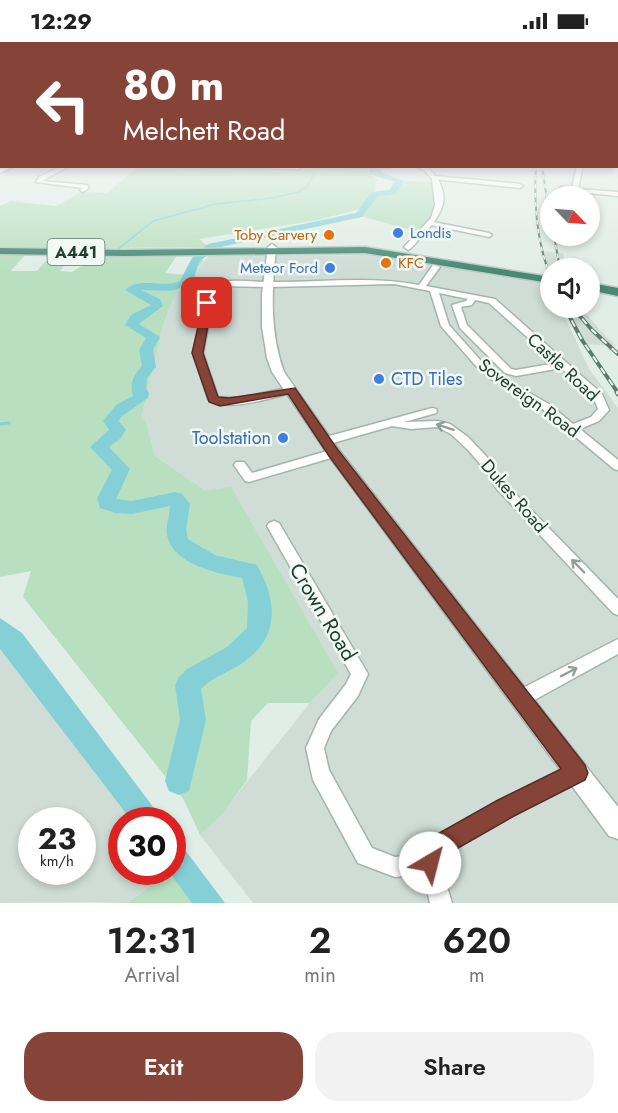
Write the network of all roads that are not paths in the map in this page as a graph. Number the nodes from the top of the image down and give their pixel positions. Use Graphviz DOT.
graph roads {
  1 [pos="437,190"];
  2 [pos="600,193"];
  3 [pos="618,195"];
  4 [pos="433,224"];
  5 [pos="484,232"];
  6 [pos="272,250"];
  7 [pos="0,251"];
  8 [pos="405,251"];
  9 [pos="436,267"];
  10 [pos="540,276"];
  11 [pos="270,284"];
  12 [pos="600,287"];
  13 [pos="421,288"];
  14 [pos="434,290"];
  15 [pos="618,290"];
  16 [pos="473,297"];
  17 [pos="564,365"];
  18 [pos="291,390"];
  19 [pos="432,411"];
  20 [pos="392,422"];
  21 [pos="572,428"];
  22 [pos="330,447"];
  23 [pos="240,465"];
  24 [pos="618,466"];
  25 [pos="274,526"];
  26 [pos="618,609"];
  27 [pos="618,646"];
  28 [pos="521,698"];
  29 [pos="577,773"];
  30 [pos="618,827"];
  31 [pos="430,863"];
  32 [pos="441,903"];
  1 -- 4 [label="street"];
  2 -- 3 [label="street"];
  4 -- 5 [label="street"];
  4 -- 8 [label="street"];
  6 -- 7 [label="highway, A441"];
  6 -- 8 [label="highway, A441"];
  6 -- 11 [label="street"];
  8 -- 10 [label="highway, A441"];
  9 -- 13 [label="street"];
  11 -- 13 [label="street"];
  11 -- 18 [label="street"];
  11 -- 18 [label="street"];
  12 -- 15 [label="highway"];
  13 -- 14 [label="street"];
  14 -- 16 [label="street"];
  14 -- 21 [label="street, Sovereign Road"];
  16 -- 17 [label="street, Castle Road"];
  16 -- 17 [label="street"];
  17 -- 21 [label="street, Castle Road"];
  18 -- 22 [label="street"];
  19 -- 20 [label="street, Dukes Road"];
  20 -- 22 [label="street, Dukes Road"];
  26 -- 20 [label="street, Dukes Road, one-way"];
  21 -- 24 [label="street, Sovereign Road"];
  22 -- 23 [label="street, Dukes Road"];
  22 -- 28 [label="street"];
  25 -- 31 [label="street, Crown Road"];
  28 -- 27 [label="street, one-way"];
  28 -- 29 [label="street"];
  29 -- 30 [label="street"];
  29 -- 31 [label="street"];
  31 -- 32 [label="street"];
}
